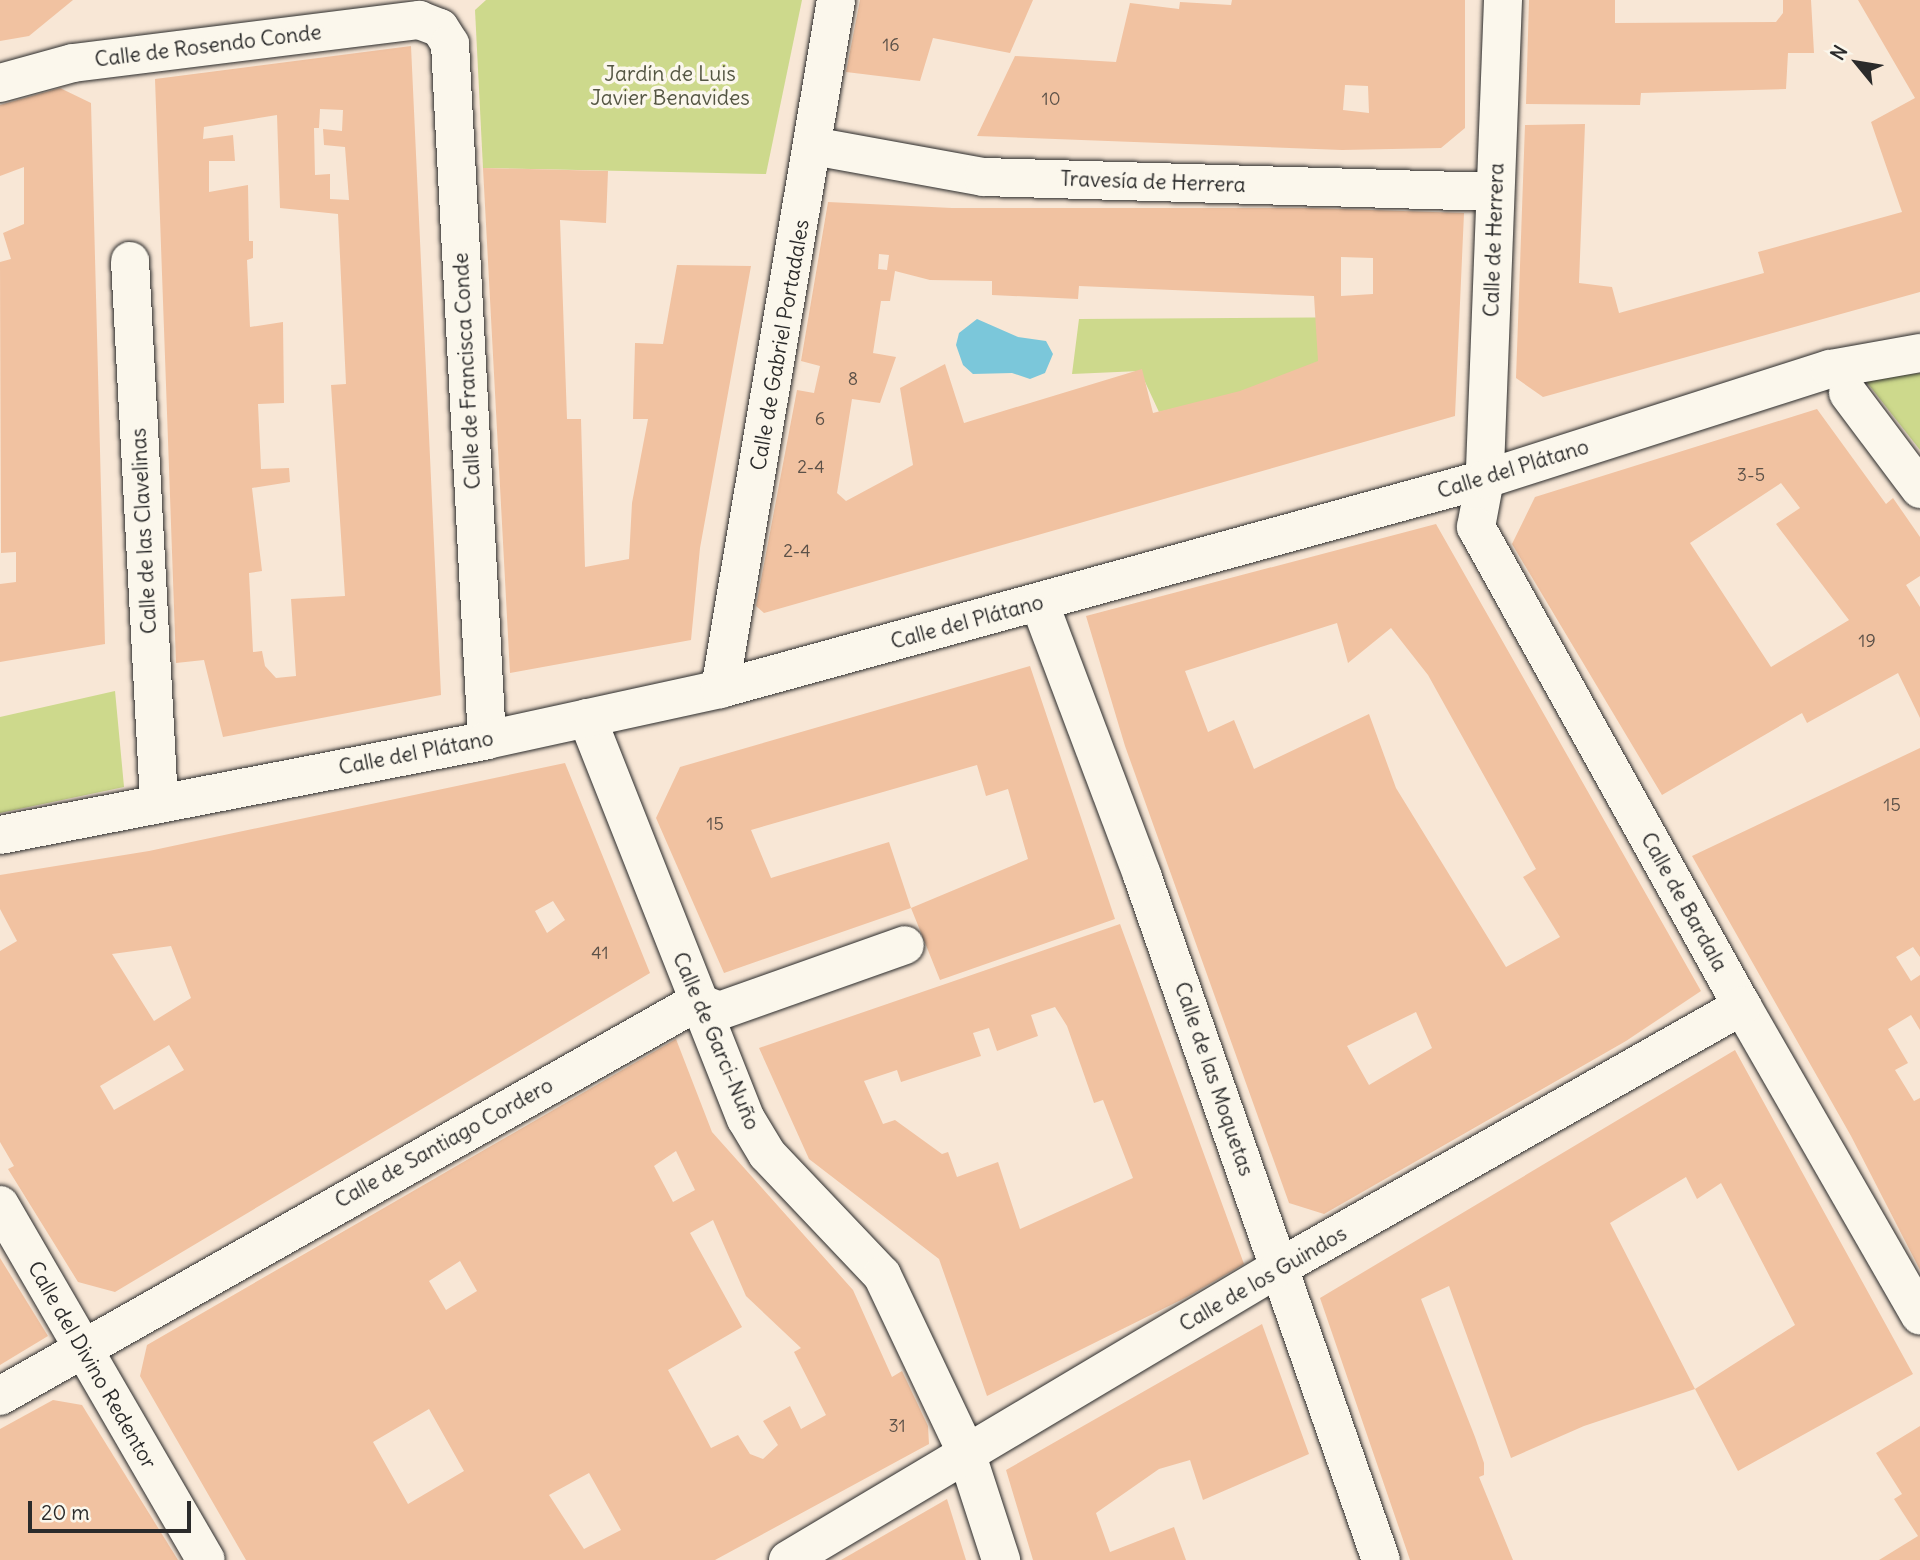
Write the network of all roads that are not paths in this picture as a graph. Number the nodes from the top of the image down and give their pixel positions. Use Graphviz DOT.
graph roads {
  1 [pos="836,0"];
  2 [pos="1503,0"];
  3 [pos="419,20"];
  4 [pos="0,83"];
  5 [pos="813,145"];
  6 [pos="1495,192"];
  7 [pos="130,261"];
  8 [pos="1920,352"];
  9 [pos="1847,393"];
  10 [pos="1485,479"];
  11 [pos="1920,489"];
  12 [pos="1039,602"];
  13 [pos="720,689"];
  14 [pos="587,718"];
  15 [pos="487,740"];
  16 [pos="159,801"];
  17 [pos="0,835"];
  18 [pos="905,945"];
  19 [pos="697,1002"];
  20 [pos="1742,1006"];
  21 [pos="0,1205"];
  22 [pos="1280,1267"];
  23 [pos="1920,1316"];
  24 [pos="80,1346"];
  25 [pos="0,1396"];
  26 [pos="966,1452"];
  27 [pos="206,1560"];
  28 [pos="788,1560"];
  29 [pos="1000,1560"];
  30 [pos="1381,1560"];
  1 -- 5 [label="street, Calle de Gabriel Portadales"];
  2 -- 6 [label="street, Calle de Herrera"];
  3 -- 4 [label="street, Calle de Rosendo Conde"];
  3 -- 15 [label="street, Calle de Francisca Conde"];
  5 -- 6 [label="street, Travesía de Herrera"];
  5 -- 13 [label="street, Calle de Gabriel Portadales"];
  6 -- 10 [label="street, Calle de Herrera"];
  7 -- 16 [label="street, Calle de las Clavelinas"];
  8 -- 10 [label="street, Calle del Plátano"];
  9 -- 11 [label="street"];
  10 -- 12 [label="street, Calle del Plátano"];
  10 -- 20 [label="street, Calle de Bardala"];
  12 -- 13 [label="street, Calle del Plátano"];
  12 -- 22 [label="street, Calle de las Moquetas"];
  13 -- 14 [label="street, Calle del Plátano"];
  14 -- 15 [label="street, Calle del Plátano"];
  14 -- 19 [label="street, Calle de Garci-Nuño"];
  15 -- 16 [label="street, Calle del Plátano"];
  16 -- 17 [label="street, Calle del Plátano"];
  18 -- 19 [label="street"];
  19 -- 24 [label="street, Calle de Santiago Cordero"];
  19 -- 26 [label="street, Calle de Garci-Nuño"];
  20 -- 22 [label="street, Calle de los Guindos"];
  20 -- 23 [label="street, Calle de Bardala"];
  21 -- 24 [label="street, Calle del Divino Redentor"];
  22 -- 26 [label="street, Calle de los Guindos"];
  22 -- 30 [label="street, Calle de las Moquetas"];
  24 -- 25 [label="street, Calle de Santiago Cordero"];
  24 -- 27 [label="street, Calle del Divino Redentor"];
  26 -- 28 [label="street, Calle de los Guindos"];
  26 -- 29 [label="street, Calle de Garci-Nuño"];
}
